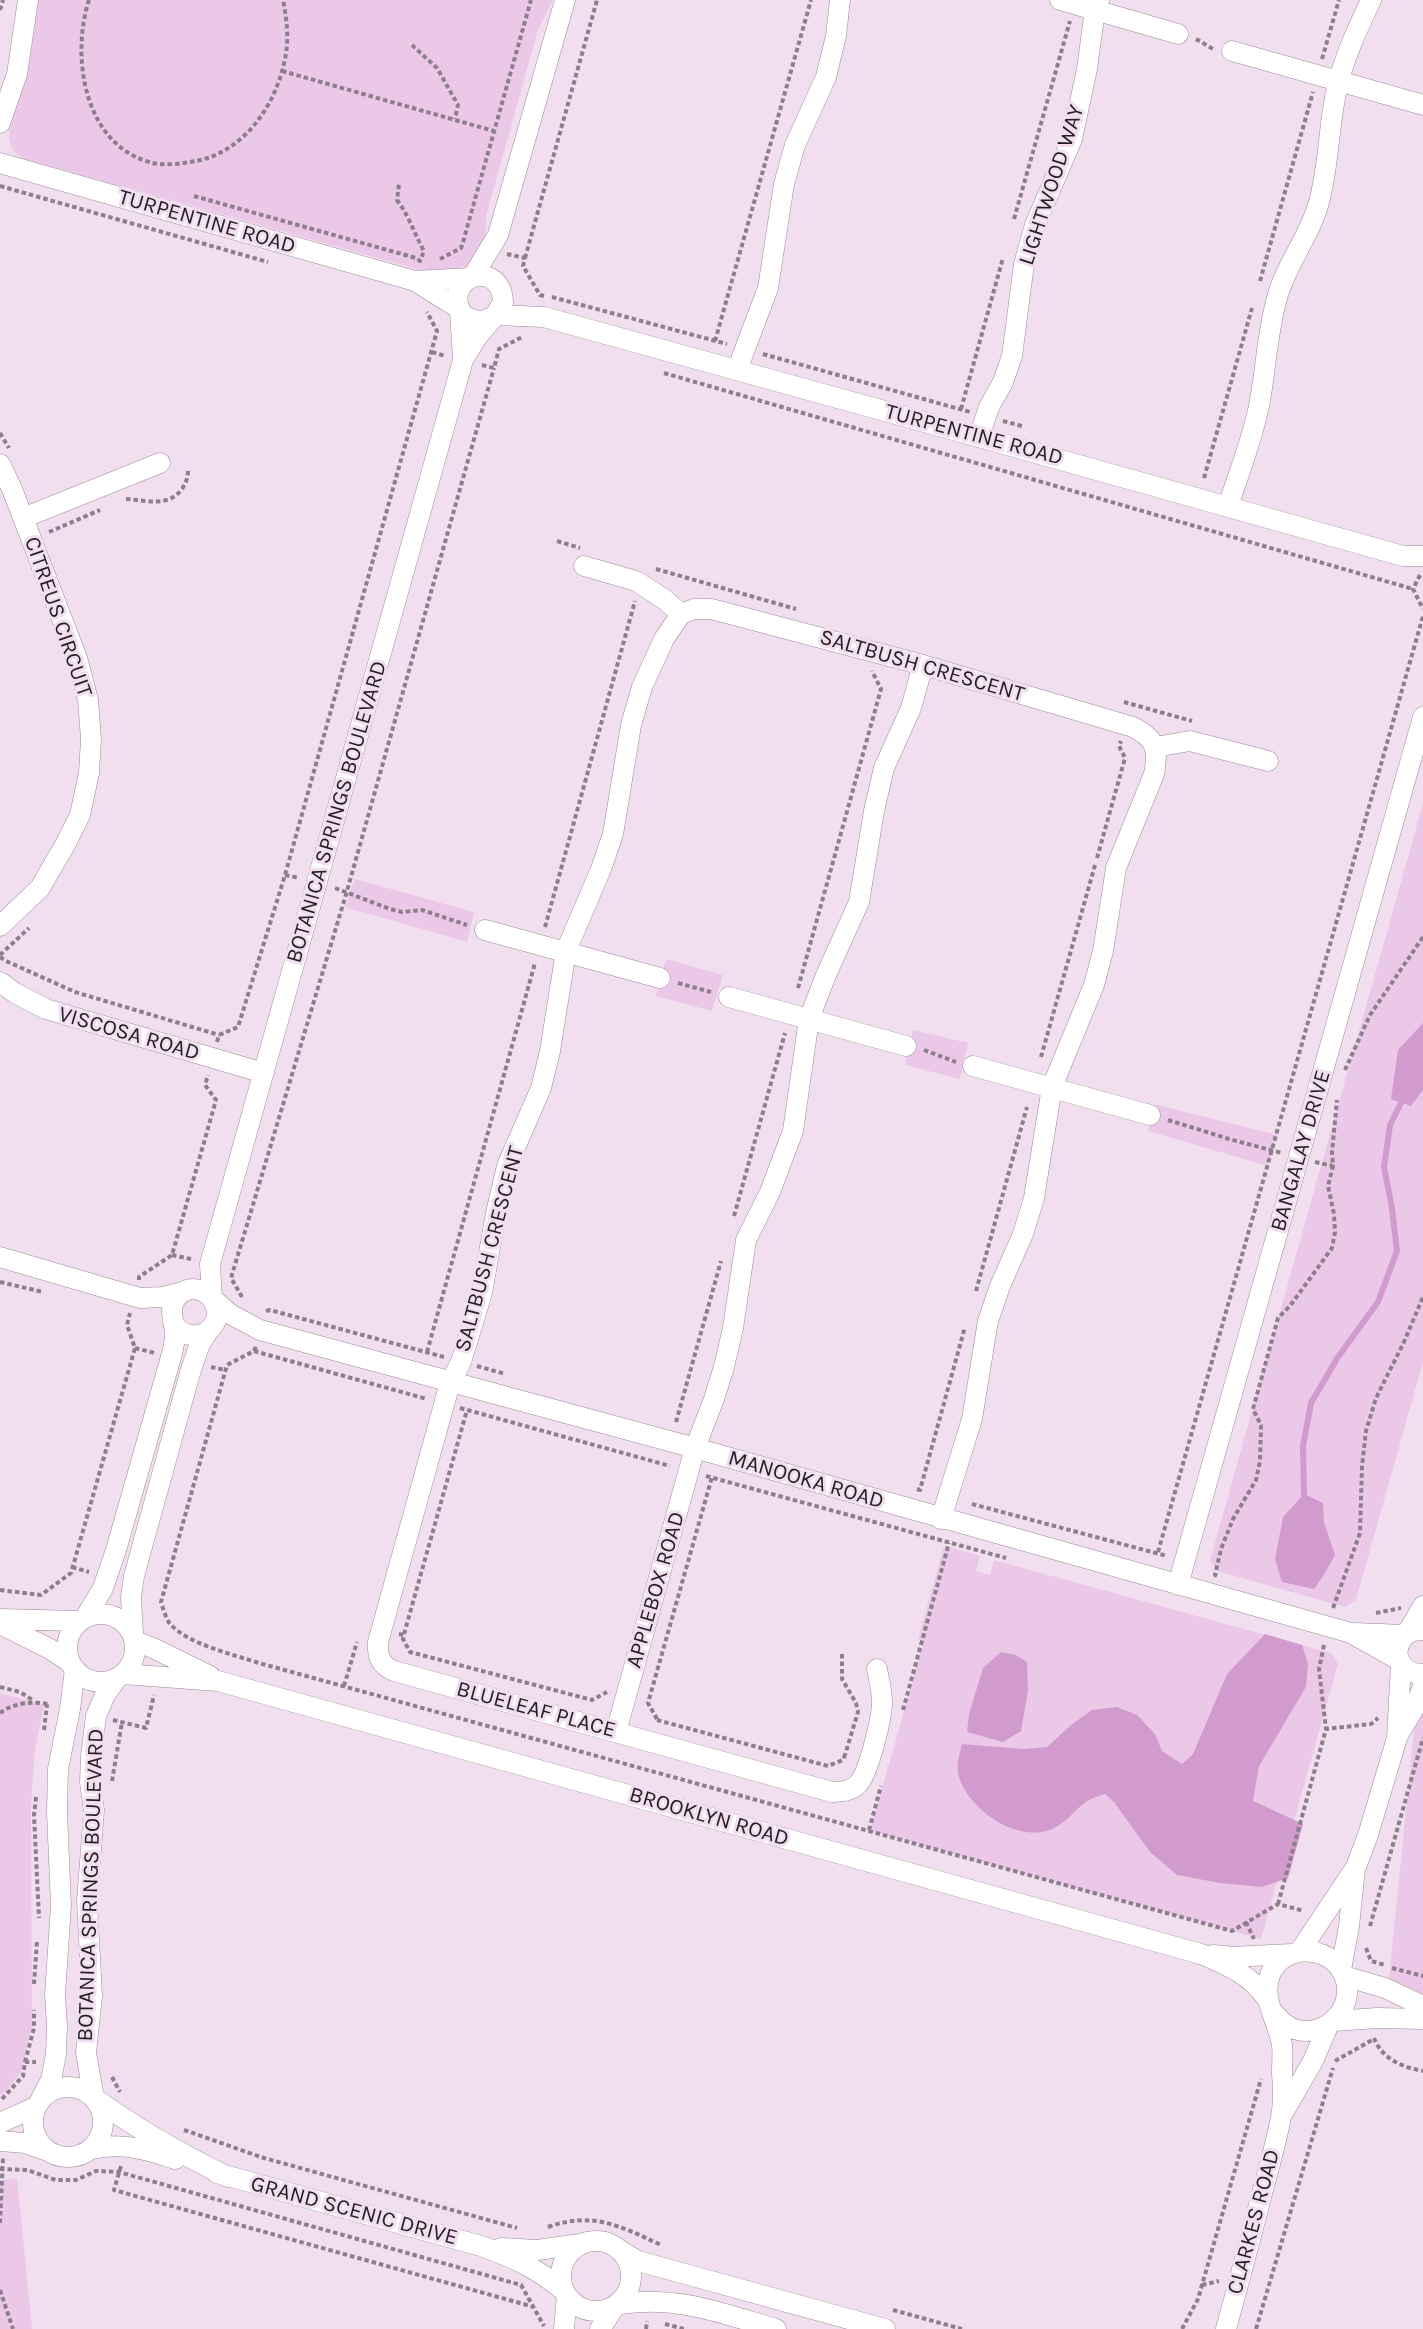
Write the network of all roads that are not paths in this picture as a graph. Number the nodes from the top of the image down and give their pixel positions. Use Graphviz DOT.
graph roads {
  1 [pos="28,0"];
  2 [pos="565,0"];
  3 [pos="840,0"];
  4 [pos="1371,0"];
  5 [pos="1068,2"];
  6 [pos="1098,5"];
  7 [pos="1178,34"];
  8 [pos="1232,51"];
  9 [pos="1339,81"];
  10 [pos="1423,105"];
  11 [pos="0,123"];
  12 [pos="0,164"];
  13 [pos="495,245"];
  14 [pos="472,277"];
  15 [pos="415,281"];
  16 [pos="499,285"];
  17 [pos="460,310"];
  18 [pos="496,316"];
  19 [pos="544,317"];
  20 [pos="463,360"];
  21 [pos="737,370"];
  22 [pos="979,436"];
  23 [pos="160,463"];
  24 [pos="0,464"];
  25 [pos="1228,506"];
  26 [pos="23,518"];
  27 [pos="1403,556"];
  28 [pos="1423,556"];
  29 [pos="584,566"];
  30 [pos="1423,569"];
  31 [pos="681,614"];
  32 [pos="923,665"];
  33 [pos="1423,717"];
  34 [pos="1155,747"];
  35 [pos="1268,761"];
  36 [pos="0,926"];
  37 [pos="485,930"];
  38 [pos="566,951"];
  39 [pos="660,978"];
  40 [pos="0,982"];
  41 [pos="729,997"];
  42 [pos="809,1019"];
  43 [pos="906,1046"];
  44 [pos="974,1066"];
  45 [pos="264,1073"];
  46 [pos="1043,1085"];
  47 [pos="1150,1115"];
  48 [pos="0,1257"];
  49 [pos="210,1264"];
  50 [pos="185,1291"];
  51 [pos="137,1297"];
  52 [pos="213,1299"];
  53 [pos="174,1324"];
  54 [pos="260,1330"];
  55 [pos="209,1331"];
  56 [pos="450,1383"];
  57 [pos="695,1448"];
  58 [pos="941,1519"];
  59 [pos="1178,1585"];
  60 [pos="1423,1606"];
  61 [pos="0,1619"];
  62 [pos="82,1619"];
  63 [pos="0,1623"];
  64 [pos="1351,1633"];
  65 [pos="1412,1633"];
  66 [pos="134,1637"];
  67 [pos="1400,1662"];
  68 [pos="73,1666"];
  69 [pos="877,1669"];
  70 [pos="1423,1674"];
  71 [pos="120,1676"];
  72 [pos="218,1680"];
  73 [pos="1423,1686"];
  74 [pos="616,1732"];
  75 [pos="1397,1738"];
  76 [pos="1356,1867"];
  77 [pos="1296,1952"];
  78 [pos="1201,1954"];
  79 [pos="1343,1973"];
  80 [pos="1270,2006"];
  81 [pos="1423,2006"];
  82 [pos="1423,2019"];
  83 [pos="1331,2023"];
  84 [pos="94,2098"];
  85 [pos="39,2102"];
  86 [pos="1282,2115"];
  87 [pos="1,2135"];
  88 [pos="90,2149"];
  89 [pos="48,2151"];
  90 [pos="228,2177"];
  91 [pos="580,2244"];
  92 [pos="481,2246"];
  93 [pos="618,2248"];
  94 [pos="566,2294"];
  95 [pos="615,2305"];
  96 [pos="564,2329"];
  97 [pos="600,2329"];
  98 [pos="776,2329"];
  99 [pos="885,2329"];
  100 [pos="1226,2329"];
  1 -- 11 [label="street"];
  2 -- 13 [label="street"];
  3 -- 21 [label="street"];
  4 -- 9 [label="street"];
  5 -- 6 [label="street"];
  6 -- 7 [label="street"];
  6 -- 22 [label="street, LIGHTWOOD WAY"];
  8 -- 9 [label="street"];
  9 -- 10 [label="street"];
  9 -- 25 [label="street"];
  12 -- 15 [label="street, TURPENTINE ROAD"];
  13 -- 14 [label="street"];
  13 -- 16 [label="street"];
  14 -- 15 [label="street, TURPENTINE ROAD"];
  14 -- 16 [label="street"];
  14 -- 17 [label="street"];
  15 -- 17 [label="street, TURPENTINE ROAD"];
  16 -- 18 [label="street"];
  16 -- 19 [label="street, TURPENTINE ROAD"];
  17 -- 18 [label="street"];
  17 -- 20 [label="street, BOTANICA SPRINGS BOULEVARD"];
  18 -- 19 [label="street, TURPENTINE ROAD"];
  18 -- 20 [label="street, BOTANICA SPRINGS BOULEVARD"];
  19 -- 21 [label="street, TURPENTINE ROAD"];
  20 -- 45 [label="street, BOTANICA SPRINGS BOULEVARD"];
  21 -- 22 [label="street, TURPENTINE ROAD"];
  22 -- 25 [label="street, TURPENTINE ROAD"];
  23 -- 26 [label="street"];
  24 -- 26 [label="street, CITREUS CIRCUIT"];
  25 -- 27 [label="street, TURPENTINE ROAD"];
  26 -- 36 [label="street, CITREUS CIRCUIT"];
  27 -- 28 [label="street, TURPENTINE ROAD"];
  27 -- 30 [label="street, TURPENTINE ROAD"];
  29 -- 31 [label="street"];
  31 -- 32 [label="street, SALTBUSH CRESCENT"];
  31 -- 38 [label="street, SALTBUSH CRESCENT"];
  32 -- 34 [label="street, SALTBUSH CRESCENT"];
  32 -- 42 [label="street, APPLEBOX ROAD"];
  33 -- 59 [label="street, BANGALAY DRIVE"];
  34 -- 35 [label="street"];
  34 -- 46 [label="street"];
  37 -- 38 [label="street"];
  38 -- 39 [label="street"];
  38 -- 56 [label="street, SALTBUSH CRESCENT"];
  40 -- 45 [label="street, VISCOSA ROAD"];
  41 -- 42 [label="street"];
  42 -- 43 [label="street"];
  42 -- 57 [label="street, APPLEBOX ROAD"];
  44 -- 46 [label="street"];
  45 -- 49 [label="street, BOTANICA SPRINGS BOULEVARD"];
  46 -- 47 [label="street"];
  46 -- 58 [label="street"];
  48 -- 51 [label="street"];
  49 -- 50 [label="street, BOTANICA SPRINGS BOULEVARD"];
  49 -- 52 [label="street, BOTANICA SPRINGS BOULEVARD"];
  50 -- 51 [label="street"];
  50 -- 52 [label="street"];
  50 -- 53 [label="street"];
  51 -- 53 [label="street"];
  52 -- 54 [label="street, MANOOKA ROAD"];
  52 -- 55 [label="street"];
  53 -- 55 [label="street"];
  53 -- 62 [label="street"];
  54 -- 55 [label="street, MANOOKA ROAD"];
  54 -- 56 [label="street, MANOOKA ROAD"];
  55 -- 66 [label="street"];
  56 -- 57 [label="street, MANOOKA ROAD"];
  56 -- 74 [label="street, BLUELEAF PLACE"];
  57 -- 58 [label="street, MANOOKA ROAD"];
  57 -- 74 [label="street, APPLEBOX ROAD"];
  58 -- 59 [label="street, MANOOKA ROAD"];
  59 -- 64 [label="street, MANOOKA ROAD"];
  60 -- 65 [label="street"];
  61 -- 62 [label="street"];
  62 -- 66 [label="street"];
  62 -- 68 [label="street"];
  63 -- 68 [label="street"];
  64 -- 65 [label="street, MANOOKA ROAD"];
  64 -- 67 [label="street, MANOOKA ROAD"];
  65 -- 67 [label="street"];
  66 -- 71 [label="street"];
  66 -- 72 [label="street, BROOKLYN ROAD"];
  67 -- 70 [label="street, MANOOKA ROAD"];
  67 -- 75 [label="street"];
  68 -- 71 [label="street"];
  68 -- 85 [label="street, BOTANICA SPRINGS BOULEVARD"];
  69 -- 74 [label="street, BLUELEAF PLACE"];
  71 -- 72 [label="street, BROOKLYN ROAD"];
  71 -- 84 [label="street, BOTANICA SPRINGS BOULEVARD"];
  72 -- 78 [label="street, BROOKLYN ROAD"];
  73 -- 75 [label="street"];
  75 -- 76 [label="street"];
  76 -- 77 [label="street"];
  76 -- 79 [label="street"];
  77 -- 78 [label="street, BROOKLYN ROAD"];
  77 -- 79 [label="street"];
  77 -- 80 [label="street"];
  78 -- 80 [label="street, BROOKLYN ROAD"];
  79 -- 81 [label="street"];
  79 -- 83 [label="street"];
  80 -- 83 [label="street"];
  80 -- 86 [label="street, CLARKES ROAD"];
  82 -- 83 [label="street"];
  83 -- 86 [label="street, CLARKES ROAD"];
  84 -- 85 [label="street, GRAND SCENIC DRIVE"];
  84 -- 88 [label="street"];
  84 -- 90 [label="street, GRAND SCENIC DRIVE"];
  85 -- 87 [label="street, GRAND SCENIC DRIVE"];
  85 -- 89 [label="street"];
  86 -- 100 [label="street, CLARKES ROAD"];
  87 -- 89 [label="street, GRAND SCENIC DRIVE"];
  88 -- 89 [label="street, GRAND SCENIC DRIVE"];
  88 -- 90 [label="street, GRAND SCENIC DRIVE"];
  90 -- 92 [label="street, GRAND SCENIC DRIVE"];
  91 -- 92 [label="street, GRAND SCENIC DRIVE"];
  91 -- 93 [label="street, GRAND SCENIC DRIVE"];
  91 -- 94 [label="street"];
  92 -- 94 [label="street, GRAND SCENIC DRIVE"];
  93 -- 95 [label="street"];
  93 -- 99 [label="street, GRAND SCENIC DRIVE"];
  94 -- 95 [label="street, GRAND SCENIC DRIVE"];
  94 -- 96 [label="street"];
  95 -- 97 [label="street"];
  95 -- 98 [label="street, GRAND SCENIC DRIVE"];
}
